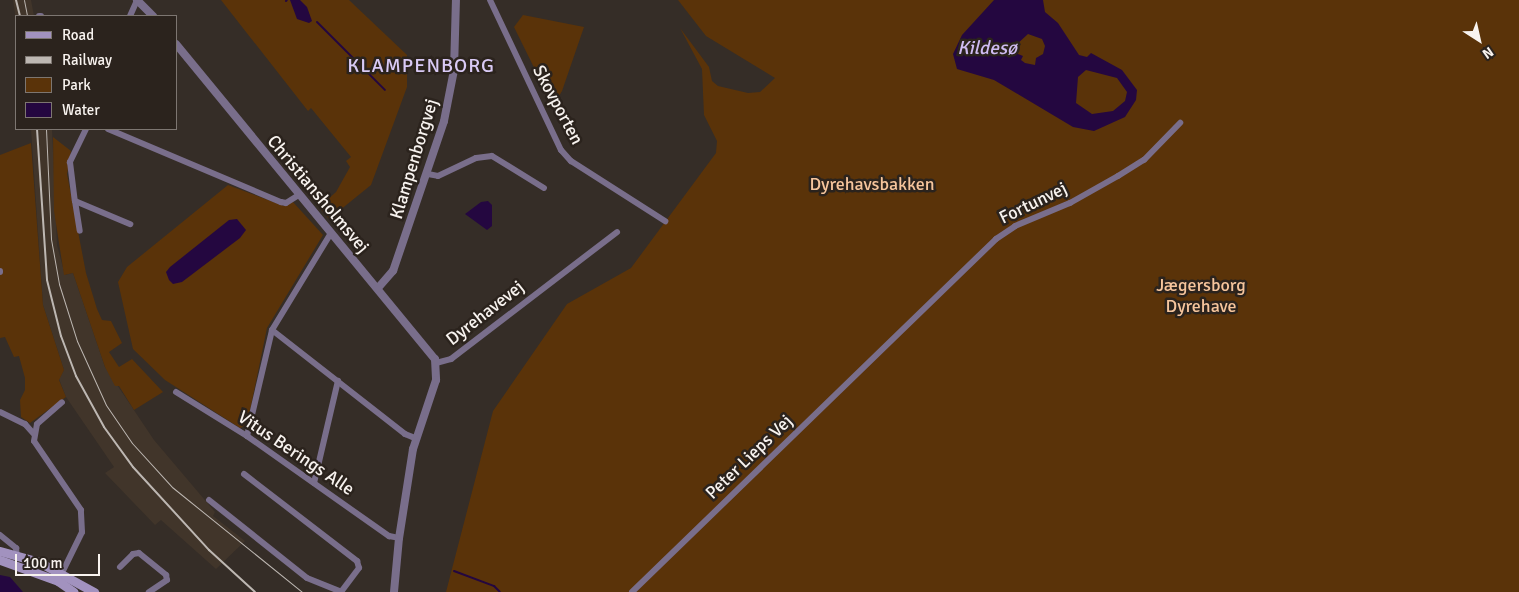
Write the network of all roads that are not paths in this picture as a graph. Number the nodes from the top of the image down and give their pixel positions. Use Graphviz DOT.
graph roads {
  1 [pos="137,0"];
  2 [pos="456,0"];
  3 [pos="490,0"];
  4 [pos="130,15"];
  5 [pos="152,15"];
  6 [pos="178,46"];
  7 [pos="1180,123"];
  8 [pos="86,130"];
  9 [pos="110,130"];
  10 [pos="428,174"];
  11 [pos="544,188"];
  12 [pos="299,195"];
  13 [pos="75,201"];
  14 [pos="665,221"];
  15 [pos="130,224"];
  16 [pos="80,230"];
  17 [pos="617,232"];
  18 [pos="331,233"];
  19 [pos="378,288"];
  20 [pos="272,330"];
  21 [pos="886,344"];
  22 [pos="436,363"];
  23 [pos="338,381"];
  24 [pos="176,392"];
  25 [pos="62,402"];
  26 [pos="0,412"];
  27 [pos="34,434"];
  28 [pos="247,436"];
  29 [pos="415,438"];
  30 [pos="244,474"];
  31 [pos="314,483"];
  32 [pos="209,500"];
  33 [pos="0,536"];
  34 [pos="399,538"];
  35 [pos="0,550"];
  36 [pos="0,560"];
  37 [pos="17,560"];
  38 [pos="120,567"];
  39 [pos="60,577"];
  40 [pos="74,592"];
  41 [pos="94,592"];
  42 [pos="149,592"];
  43 [pos="341,592"];
  44 [pos="394,592"];
  45 [pos="632,592"];
  1 -- 4 [label="street"];
  1 -- 5 [label="street"];
  2 -- 10 [label="street, Klampenborgvej"];
  3 -- 14 [label="street, Skovporten"];
  6 -- 12 [label="street, Christiansholmsvej"];
  7 -- 21 [label="street, Fortunvej"];
  8 -- 13 [label="street"];
  9 -- 12 [label="street"];
  10 -- 11 [label="street"];
  10 -- 19 [label="street, Klampenborgvej"];
  12 -- 18 [label="street, Christiansholmsvej"];
  13 -- 15 [label="street"];
  13 -- 16 [label="street"];
  17 -- 22 [label="street, Dyrehavevej"];
  18 -- 19 [label="street, Christiansholmsvej"];
  18 -- 20 [label="street"];
  19 -- 22 [label="street, Christiansholmsvej"];
  20 -- 23 [label="street"];
  20 -- 28 [label="street"];
  21 -- 45 [label="street, Peter Lieps Vej"];
  22 -- 29 [label="street, Dyrehavevej"];
  23 -- 29 [label="street"];
  23 -- 31 [label="street"];
  24 -- 28 [label="street, Vitus Berings Alle"];
  25 -- 27 [label="street"];
  26 -- 27 [label="street"];
  27 -- 39 [label="street"];
  28 -- 31 [label="street, Vitus Berings Alle"];
  29 -- 34 [label="street, Dyrehavevej"];
  30 -- 43 [label="street"];
  31 -- 34 [label="street, Vitus Berings Alle"];
  32 -- 43 [label="street"];
  33 -- 37 [label="street"];
  34 -- 44 [label="street, Dyrehavevej"];
  35 -- 37 [label="main road"];
  36 -- 37 [label="main road"];
  37 -- 39 [label="main road"];
  38 -- 42 [label="street"];
  39 -- 40 [label="main road"];
  39 -- 41 [label="main road"];
}
